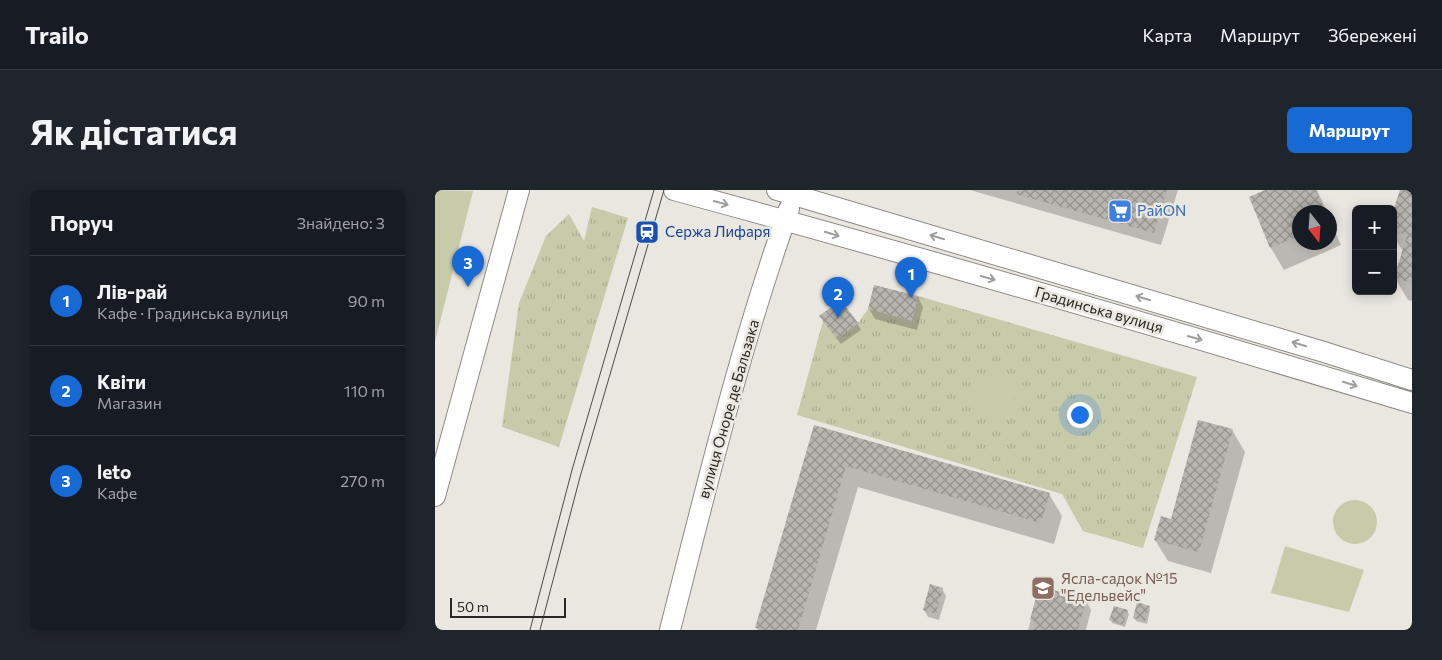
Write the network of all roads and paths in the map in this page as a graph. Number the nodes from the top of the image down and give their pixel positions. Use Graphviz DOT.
graph roads {
  1 [pos="519,190"];
  2 [pos="674,190"];
  3 [pos="789,191"];
  4 [pos="785,220"];
  5 [pos="1412,380"];
  6 [pos="1412,402"];
  7 [pos="435,496"];
  8 [pos="670,630"];
  1 -- 7 [label="street"];
  2 -- 4 [label="street, Градинська вулиця, one-way"];
  3 -- 4 [label="street, вулиця Оноре де Бальзака"];
  5 -- 3 [label="street, Градинська вулиця, one-way"];
  4 -- 6 [label="street, Градинська вулиця, one-way"];
  4 -- 8 [label="street, вулиця Оноре де Бальзака"];
}
